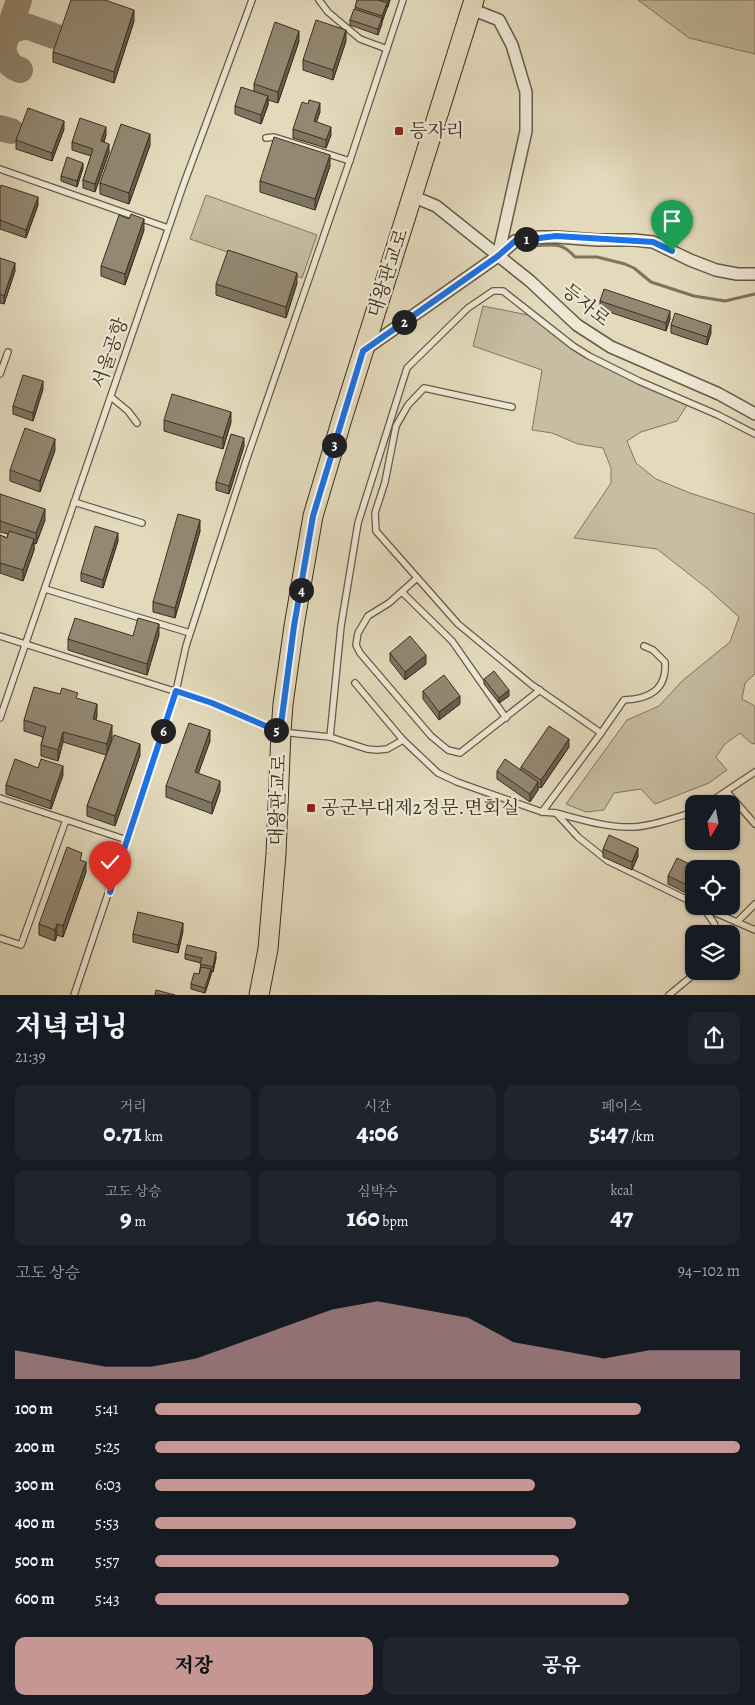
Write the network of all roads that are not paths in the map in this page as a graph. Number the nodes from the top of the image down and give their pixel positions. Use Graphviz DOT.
graph roads {
  1 [pos="252,0"];
  2 [pos="319,0"];
  3 [pos="403,0"];
  4 [pos="472,4"];
  5 [pos="387,49"];
  6 [pos="266,138"];
  7 [pos="350,161"];
  8 [pos="0,169"];
  9 [pos="412,196"];
  10 [pos="168,228"];
  11 [pos="498,256"];
  12 [pos="755,274"];
  13 [pos="363,351"];
  14 [pos="5,355"];
  15 [pos="0,374"];
  16 [pos="111,396"];
  17 [pos="512,407"];
  18 [pos="755,414"];
  19 [pos="137,423"];
  20 [pos="755,434"];
  21 [pos="74,502"];
  22 [pos="142,523"];
  23 [pos="417,578"];
  24 [pos="45,589"];
  25 [pos="402,592"];
  26 [pos="190,633"];
  27 [pos="0,636"];
  28 [pos="26,643"];
  29 [pos="644,646"];
  30 [pos="355,683"];
  31 [pos="540,690"];
  32 [pos="176,691"];
  33 [pos="0,718"];
  34 [pos="506,718"];
  35 [pos="280,732"];
  36 [pos="601,734"];
  37 [pos="330,737"];
  38 [pos="403,740"];
  39 [pos="755,772"];
  40 [pos="727,792"];
  41 [pos="722,795"];
  42 [pos="0,798"];
  43 [pos="542,812"];
  44 [pos="556,813"];
  45 [pos="685,815"];
  46 [pos="66,820"];
  47 [pos="755,824"];
  48 [pos="127,840"];
  49 [pos="685,899"];
  50 [pos="755,904"];
  51 [pos="721,915"];
  52 [pos="737,922"];
  53 [pos="755,930"];
  54 [pos="0,938"];
  55 [pos="687,980"];
  56 [pos="74,995"];
  57 [pos="259,995"];
  58 [pos="669,995"];
  1 -- 10 [label="lane, 서울공항"];
  2 -- 5 [label="lane"];
  3 -- 5 [label="lane"];
  4 -- 9 [label="main road, 대왕판교로"];
  4 -- 11 [label="street"];
  5 -- 7 [label="lane"];
  6 -- 7 [label="lane"];
  7 -- 26 [label="lane"];
  8 -- 10 [label="lane"];
  9 -- 11 [label="street, 등자로"];
  9 -- 13 [label="main road, 대왕판교로"];
  10 -- 16 [label="lane, 서울공항"];
  11 -- 12 [label="street"];
  11 -- 13 [label="street"];
  11 -- 18 [label="street, 등자로"];
  13 -- 35 [label="main road, 대왕판교로"];
  14 -- 15 [label="lane"];
  16 -- 19 [label="lane"];
  16 -- 21 [label="lane, 서울공항"];
  17 -- 23 [label="lane"];
  20 -- 37 [label="lane"];
  21 -- 22 [label="lane"];
  21 -- 24 [label="lane, 서울공항"];
  23 -- 25 [label="lane"];
  23 -- 31 [label="lane"];
  24 -- 26 [label="lane"];
  24 -- 28 [label="lane, 서울공항"];
  25 -- 34 [label="lane"];
  25 -- 34 [label="lane"];
  26 -- 32 [label="lane"];
  27 -- 28 [label="lane"];
  28 -- 32 [label="lane"];
  28 -- 33 [label="lane, 서울공항"];
  29 -- 36 [label="lane"];
  30 -- 38 [label="lane"];
  31 -- 34 [label="lane"];
  31 -- 36 [label="lane"];
  32 -- 35 [label="lane"];
  32 -- 48 [label="lane"];
  35 -- 37 [label="lane"];
  35 -- 57 [label="main road, 대왕판교로"];
  36 -- 43 [label="lane"];
  37 -- 38 [label="lane"];
  38 -- 43 [label="lane"];
  39 -- 40 [label="lane"];
  40 -- 41 [label="lane"];
  40 -- 47 [label="lane"];
  42 -- 46 [label="lane"];
  43 -- 44 [label="lane"];
  44 -- 45 [label="lane"];
  44 -- 49 [label="lane"];
  46 -- 48 [label="lane"];
  46 -- 54 [label="lane"];
  48 -- 56 [label="lane"];
  50 -- 52 [label="lane"];
  51 -- 52 [label="lane"];
  52 -- 53 [label="lane"];
  55 -- 58 [label="lane"];
}
